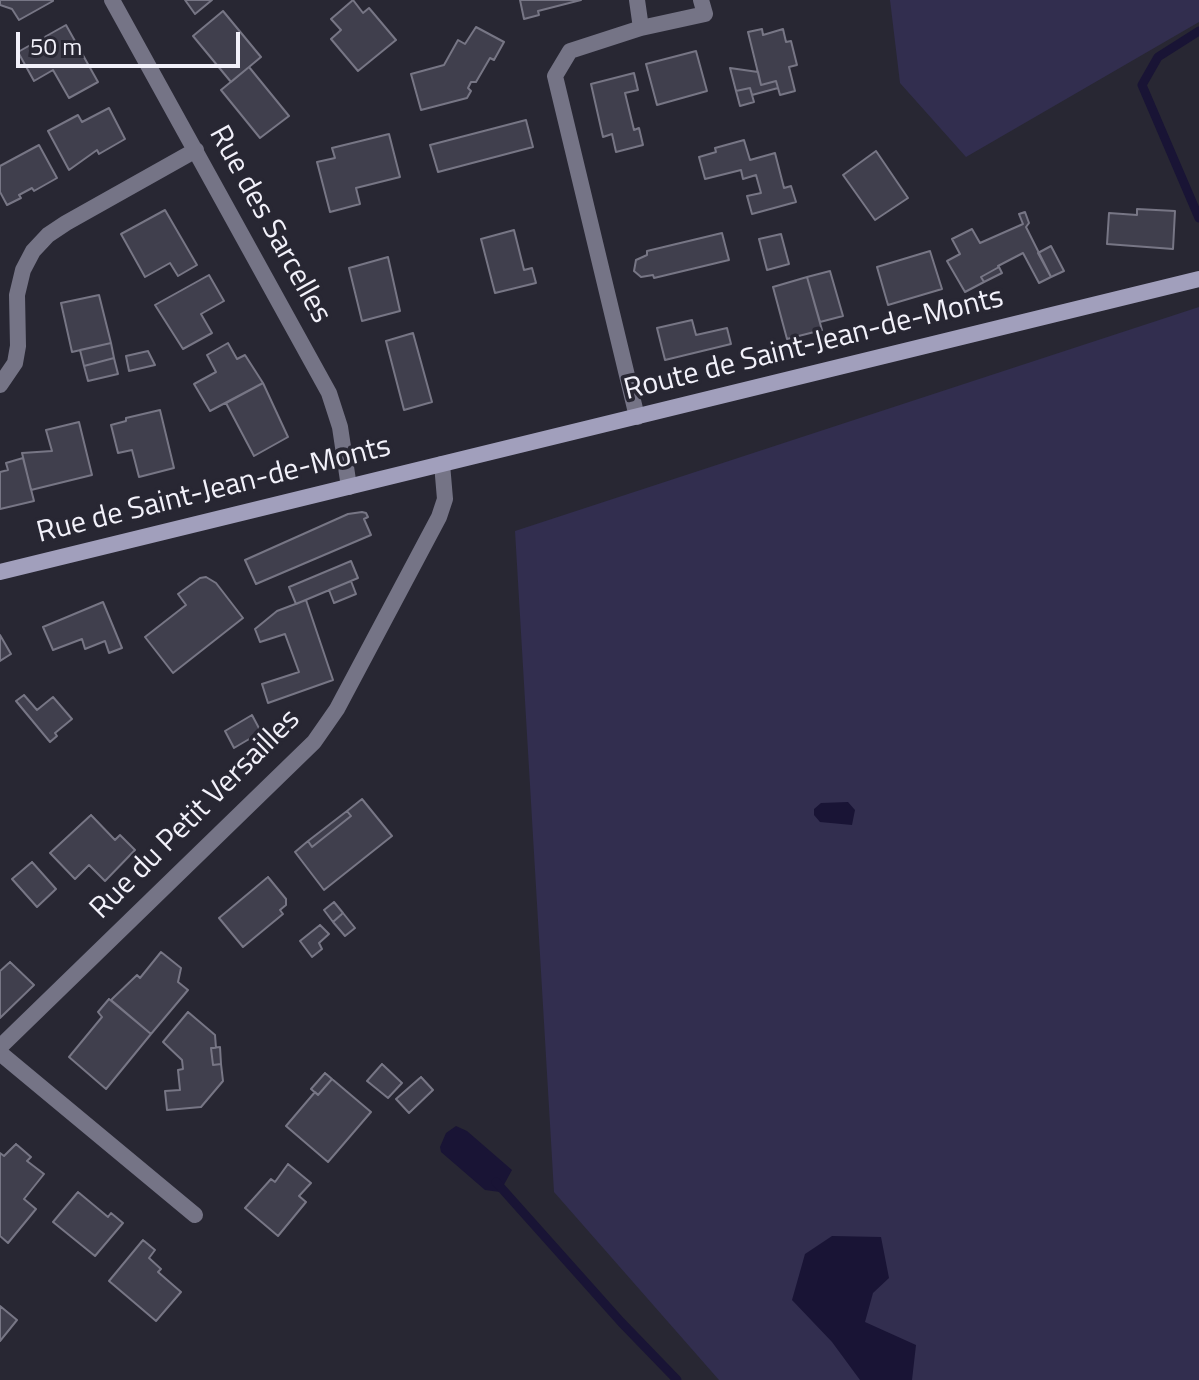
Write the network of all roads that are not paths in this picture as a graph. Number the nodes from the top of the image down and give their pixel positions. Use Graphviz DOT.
graph roads {
  1 [pos="112,0"];
  2 [pos="637,0"];
  3 [pos="701,0"];
  4 [pos="641,28"];
  5 [pos="196,150"];
  6 [pos="1198,280"];
  7 [pos="0,385"];
  8 [pos="637,417"];
  9 [pos="442,464"];
  10 [pos="349,487"];
  11 [pos="0,572"];
  12 [pos="0,1050"];
  13 [pos="195,1215"];
  1 -- 5 [label="street, Rue des Sarcelles"];
  2 -- 4 [label="street"];
  3 -- 4 [label="street"];
  4 -- 8 [label="street"];
  5 -- 7 [label="street"];
  5 -- 10 [label="street, Rue des Sarcelles"];
  6 -- 8 [label="main road, Route de Saint-Jean-de-Monts"];
  8 -- 9 [label="main road, Route de Saint-Jean-de-Monts"];
  9 -- 10 [label="main road, Rue de Saint-Jean-de-Monts"];
  9 -- 12 [label="street, Rue du Petit Versailles"];
  10 -- 11 [label="main road, Rue de Saint-Jean-de-Monts"];
  12 -- 13 [label="street"];
}
